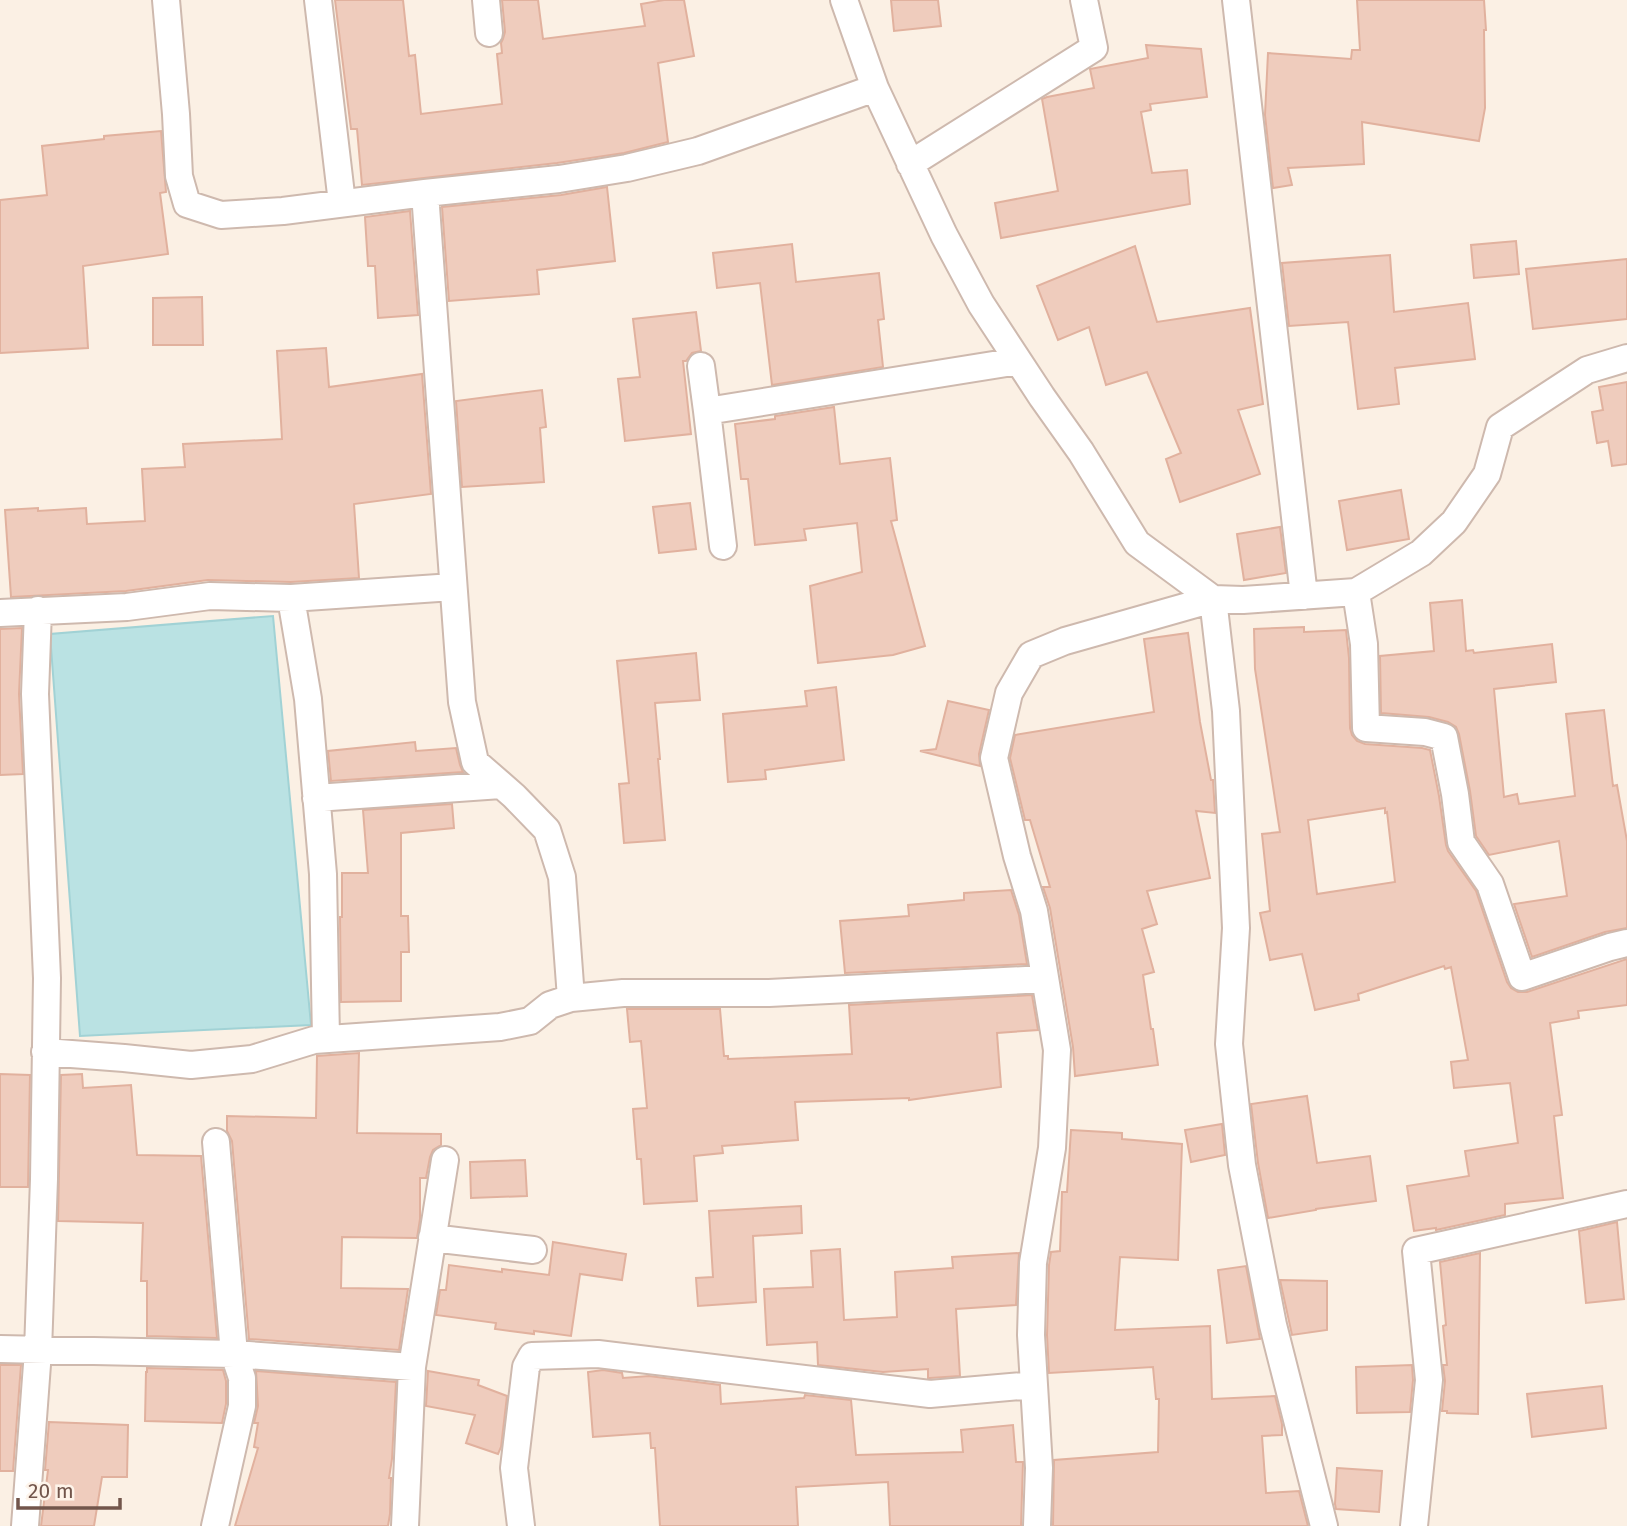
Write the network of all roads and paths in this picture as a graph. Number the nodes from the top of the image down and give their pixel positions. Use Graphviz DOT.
graph roads {
  1 [pos="166,0"];
  2 [pos="318,0"];
  3 [pos="486,0"];
  4 [pos="844,0"];
  5 [pos="1084,0"];
  6 [pos="1236,0"];
  7 [pos="489,33"];
  8 [pos="875,88"];
  9 [pos="910,164"];
  10 [pos="425,193"];
  11 [pos="342,203"];
  12 [pos="1627,358"];
  13 [pos="1018,361"];
  14 [pos="701,366"];
  15 [pos="707,411"];
  16 [pos="723,546"];
  17 [pos="453,587"];
  18 [pos="1356,593"];
  19 [pos="1304,596"];
  20 [pos="291,598"];
  21 [pos="1213,599"];
  22 [pos="38,610"];
  23 [pos="0,612"];
  24 [pos="501,785"];
  25 [pos="316,798"];
  26 [pos="1627,943"];
  27 [pos="1045,979"];
  28 [pos="571,998"];
  29 [pos="326,1039"];
  30 [pos="45,1052"];
  31 [pos="216,1142"];
  32 [pos="446,1160"];
  33 [pos="1627,1204"];
  34 [pos="432,1238"];
  35 [pos="533,1250"];
  36 [pos="0,1349"];
  37 [pos="38,1351"];
  38 [pos="234,1354"];
  39 [pos="412,1367"];
  40 [pos="1033,1385"];
  41 [pos="25,1526"];
  42 [pos="215,1526"];
  43 [pos="405,1526"];
  44 [pos="521,1526"];
  45 [pos="1037,1526"];
  46 [pos="1324,1526"];
  47 [pos="1413,1526"];
  1 -- 11 [label="street"];
  2 -- 11 [label="street"];
  3 -- 7 [label="street"];
  4 -- 8 [label="street"];
  5 -- 9 [label="street"];
  6 -- 19 [label="street"];
  8 -- 9 [label="street"];
  8 -- 10 [label="street"];
  9 -- 13 [label="street"];
  10 -- 11 [label="street"];
  10 -- 17 [label="street"];
  12 -- 18 [label="street"];
  13 -- 15 [label="street"];
  13 -- 21 [label="street"];
  14 -- 15 [label="street"];
  15 -- 16 [label="street"];
  17 -- 20 [label="street"];
  17 -- 24 [label="street"];
  18 -- 19 [label="street"];
  18 -- 26 [label="street"];
  19 -- 21 [label="street"];
  20 -- 22 [label="street"];
  20 -- 25 [label="street"];
  21 -- 27 [label="street"];
  21 -- 46 [label="street"];
  22 -- 23 [label="street"];
  22 -- 30 [label="street"];
  24 -- 25 [label="street"];
  24 -- 28 [label="street"];
  25 -- 29 [label="street"];
  27 -- 28 [label="street"];
  27 -- 40 [label="street"];
  28 -- 29 [label="street"];
  29 -- 30 [label="street"];
  30 -- 37 [label="street"];
  31 -- 38 [label="street"];
  32 -- 34 [label="street"];
  33 -- 47 [label="street"];
  34 -- 35 [label="street"];
  34 -- 39 [label="street"];
  36 -- 37 [label="street"];
  37 -- 38 [label="street"];
  37 -- 41 [label="street"];
  38 -- 39 [label="street"];
  38 -- 42 [label="street"];
  39 -- 43 [label="street"];
  40 -- 44 [label="street"];
  40 -- 45 [label="street"];
}
